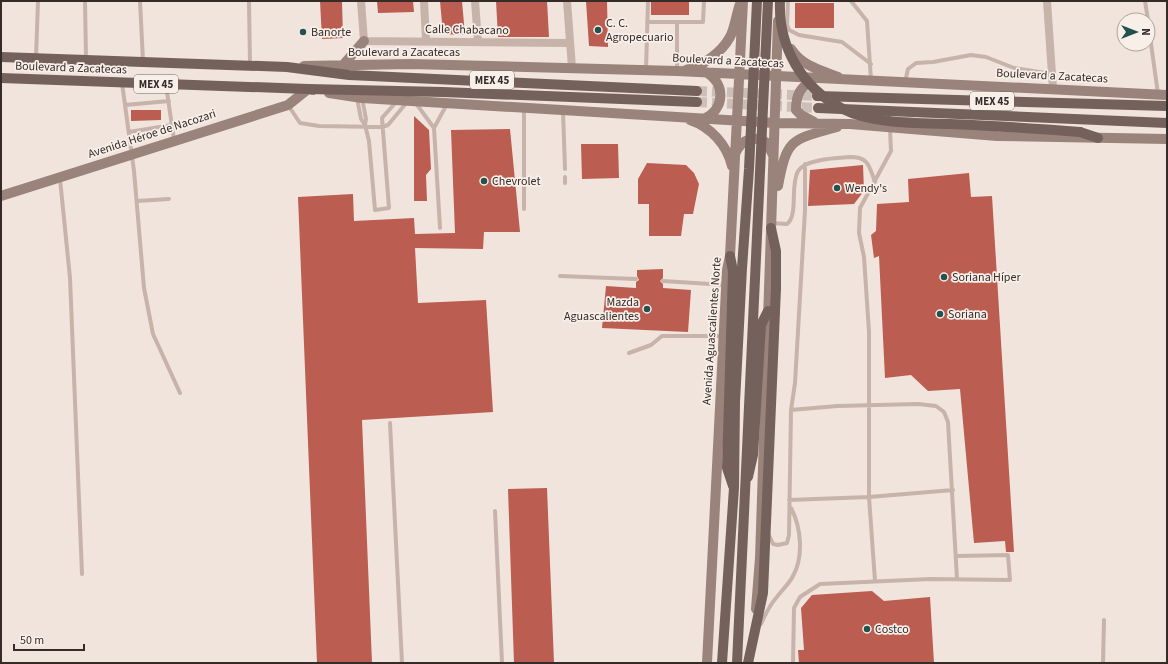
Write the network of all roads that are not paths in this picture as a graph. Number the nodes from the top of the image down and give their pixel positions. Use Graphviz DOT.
graph roads {
  1 [pos="38,1"];
  2 [pos="85,1"];
  3 [pos="140,1"];
  4 [pos="249,1"];
  5 [pos="362,1"];
  6 [pos="424,1"];
  7 [pos="475,1"];
  8 [pos="567,1"];
  9 [pos="648,1"];
  10 [pos="704,1"];
  11 [pos="742,1"];
  12 [pos="757,1"];
  13 [pos="768,1"];
  14 [pos="779,1"];
  15 [pos="788,1"];
  16 [pos="851,1"];
  17 [pos="1047,1"];
  18 [pos="1145,1"];
  19 [pos="1147,12"];
  20 [pos="778,21"];
  21 [pos="647,22"];
  22 [pos="677,22"];
  23 [pos="364,41"];
  24 [pos="426,41"];
  25 [pos="478,42"];
  26 [pos="570,46"];
  27 [pos="1154,52"];
  28 [pos="1,56"];
  29 [pos="36,58"];
  30 [pos="86,60"];
  31 [pos="143,62"];
  32 [pos="344,64"];
  33 [pos="871,64"];
  34 [pos="250,66"];
  35 [pos="287,67"];
  36 [pos="572,68"];
  37 [pos="646,70"];
  38 [pos="680,71"];
  39 [pos="706,72"];
  40 [pos="1052,74"];
  41 [pos="739,75"];
  42 [pos="777,77"];
  43 [pos="1,78"];
  44 [pos="812,78"];
  45 [pos="846,79"];
  46 [pos="871,80"];
  47 [pos="122,82"];
  48 [pos="904,82"];
  49 [pos="166,84"];
  50 [pos="308,89"];
  51 [pos="1053,89"];
  52 [pos="696,91"];
  53 [pos="1163,94"];
  54 [pos="817,96"];
  55 [pos="360,98"];
  56 [pos="169,101"];
  57 [pos="407,101"];
  58 [pos="697,102"];
  59 [pos="447,103"];
  60 [pos="288,104"];
  61 [pos="125,105"];
  62 [pos="1167,106"];
  63 [pos="524,108"];
  64 [pos="818,108"];
  65 [pos="564,110"];
  66 [pos="676,117"];
  67 [pos="704,119"];
  68 [pos="737,120"];
  69 [pos="775,123"];
  70 [pos="816,123"];
  71 [pos="1167,123"];
  72 [pos="850,124"];
  73 [pos="172,125"];
  74 [pos="365,126"];
  75 [pos="382,127"];
  76 [pos="434,128"];
  77 [pos="890,128"];
  78 [pos="129,132"];
  79 [pos="1098,138"];
  80 [pos="1167,139"];
  81 [pos="174,140"];
  82 [pos="132,154"];
  83 [pos="735,158"];
  84 [pos="773,159"];
  85 [pos="805,164"];
  86 [pos="565,168"];
  87 [pos="60,176"];
  88 [pos="734,176"];
  89 [pos="565,177"];
  90 [pos="875,182"];
  91 [pos="565,183"];
  92 [pos="31,186"];
  93 [pos="1,189"];
  94 [pos="1,196"];
  95 [pos="169,199"];
  96 [pos="772,199"];
  97 [pos="137,201"];
  98 [pos="524,209"];
  99 [pos="771,226"];
  100 [pos="440,228"];
  101 [pos="730,256"];
  102 [pos="560,276"];
  103 [pos="636,279"];
  104 [pos="663,281"];
  105 [pos="726,285"];
  106 [pos="768,311"];
  107 [pos="724,336"];
  108 [pos="629,353"];
  109 [pos="180,393"];
  110 [pos="869,404"];
  111 [pos="790,410"];
  112 [pos="390,423"];
  113 [pos="734,488"];
  114 [pos="746,488"];
  115 [pos="953,490"];
  116 [pos="869,497"];
  117 [pos="789,500"];
  118 [pos="790,506"];
  119 [pos="495,511"];
  120 [pos="761,519"];
  121 [pos="957,556"];
  122 [pos="82,574"];
  123 [pos="958,579"];
  124 [pos="875,581"];
  125 [pos="1104,620"];
  126 [pos="754,641"];
  127 [pos="402,663"];
  128 [pos="502,663"];
  129 [pos="707,663"];
  130 [pos="722,663"];
  131 [pos="737,663"];
  132 [pos="748,663"];
  133 [pos="752,663"];
  134 [pos="793,663"];
  135 [pos="1103,663"];
  1 -- 29 [label="lane"];
  2 -- 30 [label="lane"];
  3 -- 31 [label="lane"];
  4 -- 34 [label="lane"];
  5 -- 23 [label="street"];
  6 -- 24 [label="street"];
  7 -- 25 [label="street"];
  8 -- 26 [label="street"];
  9 -- 21 [label="lane"];
  10 -- 22 [label="lane"];
  11 -- 38 [label="main road"];
  11 -- 41 [label="main road, Avenida Aguascalientes Norte"];
  12 -- 113 [label="main road, Avenida Aguascalientes Norte, bridge"];
  13 -- 114 [label="main road, bridge"];
  14 -- 20 [label="main road"];
  14 -- 79 [label="main road, bridge"];
  15 -- 33 [label="lane"];
  16 -- 33 [label="lane"];
  17 -- 40 [label="street"];
  18 -- 19 [label="lane"];
  20 -- 42 [label="main road"];
  20 -- 45 [label="main road"];
  21 -- 22 [label="lane"];
  21 -- 37 [label="lane"];
  22 -- 38 [label="lane"];
  23 -- 24 [label="street, Calle Chabacano"];
  23 -- 32 [label="main road"];
  24 -- 25 [label="street, Calle Chabacano"];
  25 -- 26 [label="street, Calle Chabacano"];
  26 -- 36 [label="street"];
  27 -- 53 [label="lane"];
  28 -- 29 [label="main road, Boulevard a Zacatecas / MEX 45"];
  29 -- 30 [label="main road, Boulevard a Zacatecas / MEX 45"];
  30 -- 31 [label="main road, Boulevard a Zacatecas / MEX 45"];
  31 -- 34 [label="main road, Boulevard a Zacatecas / MEX 45"];
  32 -- 35 [label="main road, Boulevard a Zacatecas / MEX 45"];
  32 -- 36 [label="main road, Boulevard a Zacatecas / MEX 45"];
  33 -- 46 [label="lane"];
  34 -- 35 [label="main road, Boulevard a Zacatecas / MEX 45"];
  35 -- 52 [label="main road, Boulevard a Zacatecas / MEX 45"];
  36 -- 37 [label="main road, Boulevard a Zacatecas / MEX 45"];
  37 -- 38 [label="main road, Boulevard a Zacatecas / MEX 45"];
  38 -- 39 [label="main road, Boulevard a Zacatecas / MEX 45"];
  39 -- 41 [label="main road, Boulevard a Zacatecas / MEX 45"];
  39 -- 67 [label="main road"];
  40 -- 48 [label="lane"];
  40 -- 51 [label="street"];
  41 -- 42 [label="main road, Boulevard a Zacatecas / MEX 45"];
  41 -- 68 [label="main road, Avenida Aguascalientes Norte"];
  42 -- 44 [label="main road, Boulevard a Zacatecas / MEX 45"];
  42 -- 69 [label="main road"];
  43 -- 47 [label="main road, Boulevard a Zacatecas / MEX 45"];
  44 -- 45 [label="main road, Boulevard a Zacatecas / MEX 45"];
  44 -- 70 [label="main road"];
  45 -- 46 [label="main road, Boulevard a Zacatecas / MEX 45"];
  46 -- 48 [label="main road, Boulevard a Zacatecas / MEX 45"];
  47 -- 49 [label="main road, Boulevard a Zacatecas / MEX 45"];
  47 -- 61 [label="lane"];
  48 -- 51 [label="main road, Boulevard a Zacatecas / MEX 45"];
  49 -- 50 [label="main road, Boulevard a Zacatecas / MEX 45"];
  49 -- 56 [label="lane"];
  50 -- 55 [label="main road, Boulevard a Zacatecas / MEX 45"];
  50 -- 58 [label="main road, Boulevard a Zacatecas / MEX 45"];
  50 -- 60 [label="main road, Avenida Héroe de Nacozari"];
  51 -- 53 [label="main road, Boulevard a Zacatecas / MEX 45"];
  54 -- 62 [label="main road, Boulevard a Zacatecas / MEX 45"];
  55 -- 57 [label="main road, Boulevard a Zacatecas / MEX 45"];
  55 -- 74 [label="lane"];
  56 -- 61 [label="lane"];
  56 -- 73 [label="lane"];
  57 -- 59 [label="main road, Boulevard a Zacatecas / MEX 45"];
  57 -- 75 [label="lane"];
  57 -- 75 [label="lane"];
  57 -- 76 [label="lane"];
  59 -- 63 [label="main road, Boulevard a Zacatecas / MEX 45"];
  59 -- 76 [label="lane"];
  60 -- 74 [label="lane"];
  60 -- 81 [label="main road, Avenida Héroe de Nacozari"];
  61 -- 78 [label="lane"];
  63 -- 65 [label="main road, Boulevard a Zacatecas / MEX 45"];
  63 -- 98 [label="lane"];
  64 -- 71 [label="main road, MEX 45"];
  65 -- 66 [label="main road, Boulevard a Zacatecas / MEX 45"];
  65 -- 86 [label="lane"];
  66 -- 67 [label="main road, Boulevard a Zacatecas / MEX 45"];
  66 -- 88 [label="main road"];
  67 -- 68 [label="main road, Boulevard a Zacatecas / MEX 45"];
  68 -- 69 [label="main road, Boulevard a Zacatecas / MEX 45"];
  68 -- 83 [label="main road, Avenida Aguascalientes Norte"];
  69 -- 70 [label="main road, Boulevard a Zacatecas / MEX 45"];
  69 -- 84 [label="main road"];
  70 -- 72 [label="main road, Boulevard a Zacatecas / MEX 45"];
  72 -- 77 [label="main road, Boulevard a Zacatecas / MEX 45"];
  72 -- 96 [label="main road"];
  73 -- 78 [label="lane"];
  73 -- 81 [label="lane"];
  74 -- 75 [label="lane"];
  74 -- 75 [label="lane"];
  76 -- 100 [label="lane"];
  77 -- 79 [label="main road, Boulevard a Zacatecas / MEX 45"];
  77 -- 90 [label="lane"];
  78 -- 82 [label="lane"];
  79 -- 80 [label="main road, Boulevard a Zacatecas / MEX 45"];
  81 -- 82 [label="main road, Avenida Héroe de Nacozari"];
  82 -- 87 [label="main road, Avenida Héroe de Nacozari"];
  82 -- 97 [label="lane"];
  83 -- 84 [label="main road"];
  83 -- 88 [label="main road, Avenida Aguascalientes Norte"];
  84 -- 96 [label="main road"];
  85 -- 90 [label="lane"];
  85 -- 99 [label="lane"];
  85 -- 111 [label="lane"];
  87 -- 92 [label="main road, Avenida Héroe de Nacozari"];
  87 -- 122 [label="lane"];
  88 -- 101 [label="main road, Avenida Aguascalientes Norte"];
  89 -- 91 [label="lane"];
  90 -- 110 [label="lane"];
  92 -- 93 [label="main road"];
  92 -- 94 [label="main road, Avenida Héroe de Nacozari"];
  95 -- 97 [label="lane"];
  96 -- 99 [label="main road"];
  97 -- 109 [label="lane"];
  99 -- 106 [label="main road"];
  99 -- 132 [label="main road, bridge"];
  101 -- 105 [label="main road, Avenida Aguascalientes Norte"];
  101 -- 113 [label="main road"];
  102 -- 103 [label="lane"];
  104 -- 105 [label="lane"];
  105 -- 107 [label="main road, Avenida Aguascalientes Norte"];
  106 -- 114 [label="main road, bridge"];
  106 -- 120 [label="main road"];
  107 -- 108 [label="lane"];
  107 -- 129 [label="main road, Avenida Aguascalientes Norte"];
  110 -- 111 [label="lane"];
  110 -- 115 [label="lane"];
  110 -- 116 [label="lane"];
  111 -- 117 [label="lane"];
  112 -- 127 [label="lane"];
  113 -- 130 [label="main road, Avenida Aguascalientes Norte, bridge"];
  114 -- 131 [label="main road, bridge"];
  115 -- 116 [label="lane"];
  115 -- 121 [label="lane"];
  116 -- 117 [label="lane"];
  116 -- 124 [label="lane"];
  117 -- 118 [label="lane"];
  118 -- 120 [label="lane"];
  118 -- 126 [label="lane"];
  119 -- 128 [label="lane"];
  120 -- 126 [label="main road"];
  121 -- 123 [label="lane"];
  121 -- 123 [label="lane"];
  123 -- 124 [label="lane"];
  124 -- 134 [label="lane"];
  125 -- 135 [label="lane"];
  126 -- 133 [label="main road"];
}
